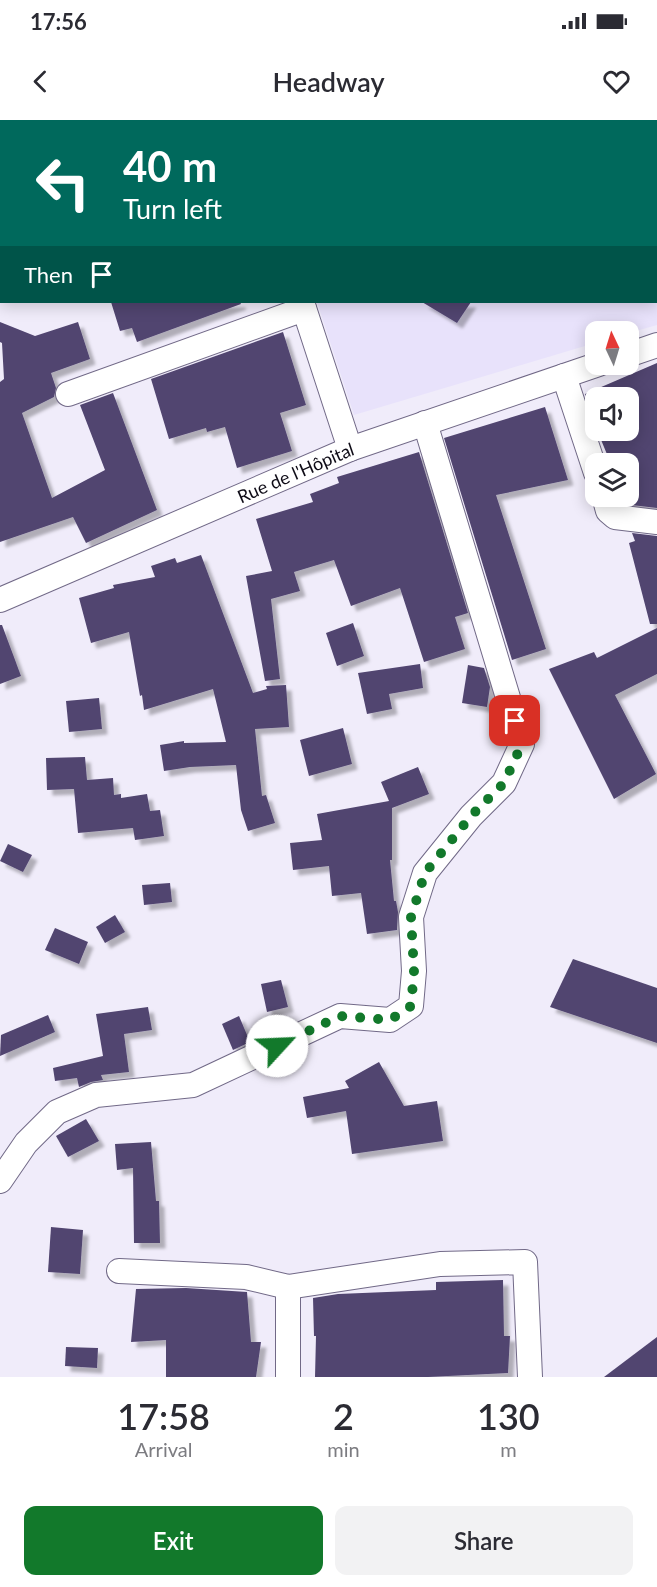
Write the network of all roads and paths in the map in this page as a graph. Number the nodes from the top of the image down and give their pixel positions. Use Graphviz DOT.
graph roads {
  1 [pos="303,305"];
  2 [pos="657,345"];
  3 [pos="639,351"];
  4 [pos="585,369"];
  5 [pos="564,376"];
  6 [pos="68,394"];
  7 [pos="425,423"];
  8 [pos="350,449"];
  9 [pos="589,453"];
  10 [pos="608,507"];
  11 [pos="657,522"];
  12 [pos="0,600"];
  13 [pos="0,1181"];
  14 [pos="119,1271"];
  15 [pos="288,1287"];
  16 [pos="288,1377"];
  17 [pos="530,1377"];
  1 -- 6 [label="street"];
  1 -- 8 [label="street"];
  2 -- 3 [label="street"];
  4 -- 5 [label="street, Rue de l'Hôpital"];
  5 -- 7 [label="street, Rue de l'Hôpital"];
  5 -- 9 [label="street"];
  7 -- 8 [label="street, Rue de l'Hôpital"];
  7 -- 13 [label="street"];
  8 -- 12 [label="street, Rue de l'Hôpital"];
  10 -- 11 [label="street"];
  14 -- 15 [label="street"];
  15 -- 16 [label="street"];
  15 -- 17 [label="street"];
}
